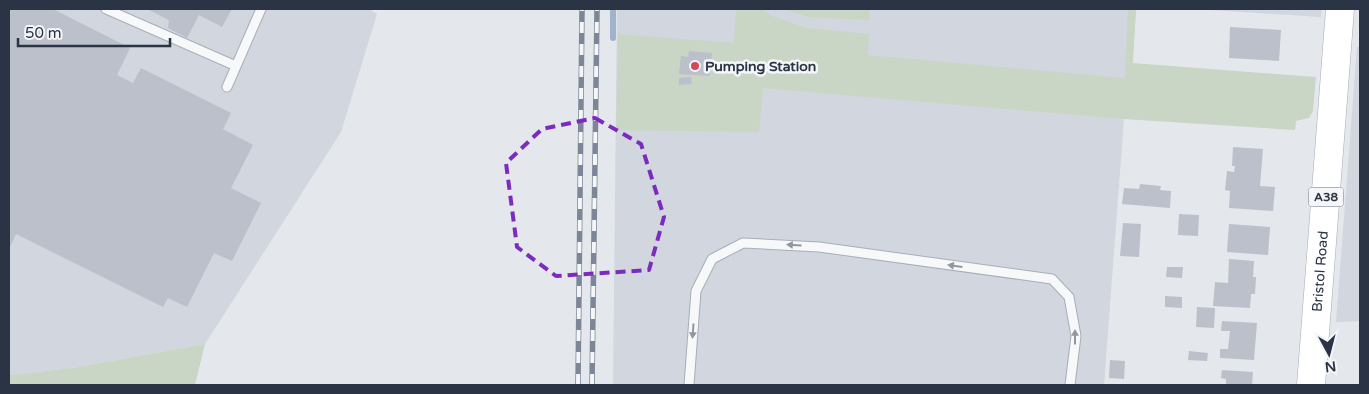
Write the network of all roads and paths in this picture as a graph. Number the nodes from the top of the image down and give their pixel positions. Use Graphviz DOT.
graph roads {
  1 [pos="106,9"];
  2 [pos="261,9"];
  3 [pos="1340,9"];
  4 [pos="236,66"];
  5 [pos="227,87"];
  6 [pos="689,385"];
  7 [pos="1070,385"];
  8 [pos="1311,385"];
  1 -- 4 [label="lane"];
  2 -- 4 [label="lane"];
  3 -- 8 [label="main road, Bristol Road / A38"];
  4 -- 5 [label="lane"];
  7 -- 6 [label="lane, one-way"];
}
